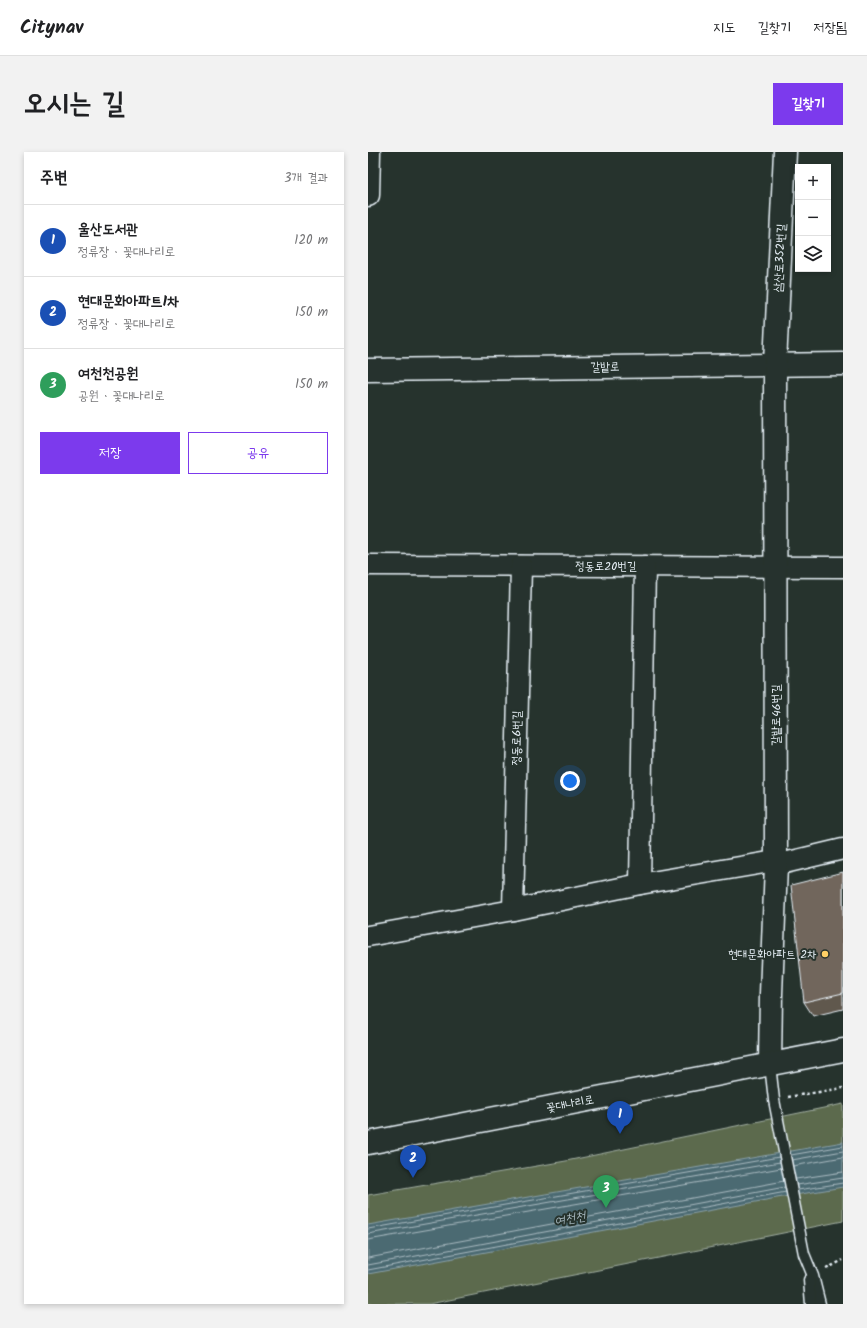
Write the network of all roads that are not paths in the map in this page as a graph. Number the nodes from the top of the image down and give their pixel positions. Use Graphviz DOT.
graph roads {
  1 [pos="369,152"];
  2 [pos="785,152"];
  3 [pos="368,178"];
  4 [pos="368,195"];
  5 [pos="775,364"];
  6 [pos="843,364"];
  7 [pos="368,370"];
  8 [pos="368,565"];
  9 [pos="521,566"];
  10 [pos="645,566"];
  11 [pos="775,566"];
  12 [pos="843,567"];
  13 [pos="843,849"];
  14 [pos="776,865"];
  15 [pos="640,884"];
  16 [pos="513,910"];
  17 [pos="368,936"];
  18 [pos="843,1050"];
  19 [pos="770,1065"];
  20 [pos="368,1143"];
  21 [pos="806,1258"];
  22 [pos="811,1304"];
  23 [pos="820,1304"];
  1 -- 3 [label="street"];
  2 -- 5 [label="street, 삼산로352번길"];
  3 -- 4 [label="street"];
  5 -- 6 [label="street, 갈밭로"];
  5 -- 7 [label="street, 갈밭로"];
  5 -- 11 [label="street, 갈밭로46번길"];
  8 -- 9 [label="street, 정동로20번길"];
  9 -- 10 [label="street, 정동로20번길"];
  9 -- 16 [label="street, 정동로6번길"];
  10 -- 11 [label="street, 정동로20번길"];
  10 -- 15 [label="street"];
  11 -- 12 [label="street, 정동로20번길"];
  11 -- 14 [label="street, 갈밭로46번길"];
  13 -- 14 [label="street"];
  14 -- 15 [label="street"];
  14 -- 19 [label="street, 갈밭로46번길"];
  15 -- 16 [label="street"];
  16 -- 17 [label="street"];
  18 -- 19 [label="street, 꽃대나리로"];
  19 -- 20 [label="street, 꽃대나리로"];
  19 -- 21 [label="lane"];
  21 -- 22 [label="lane"];
  21 -- 23 [label="lane"];
}
